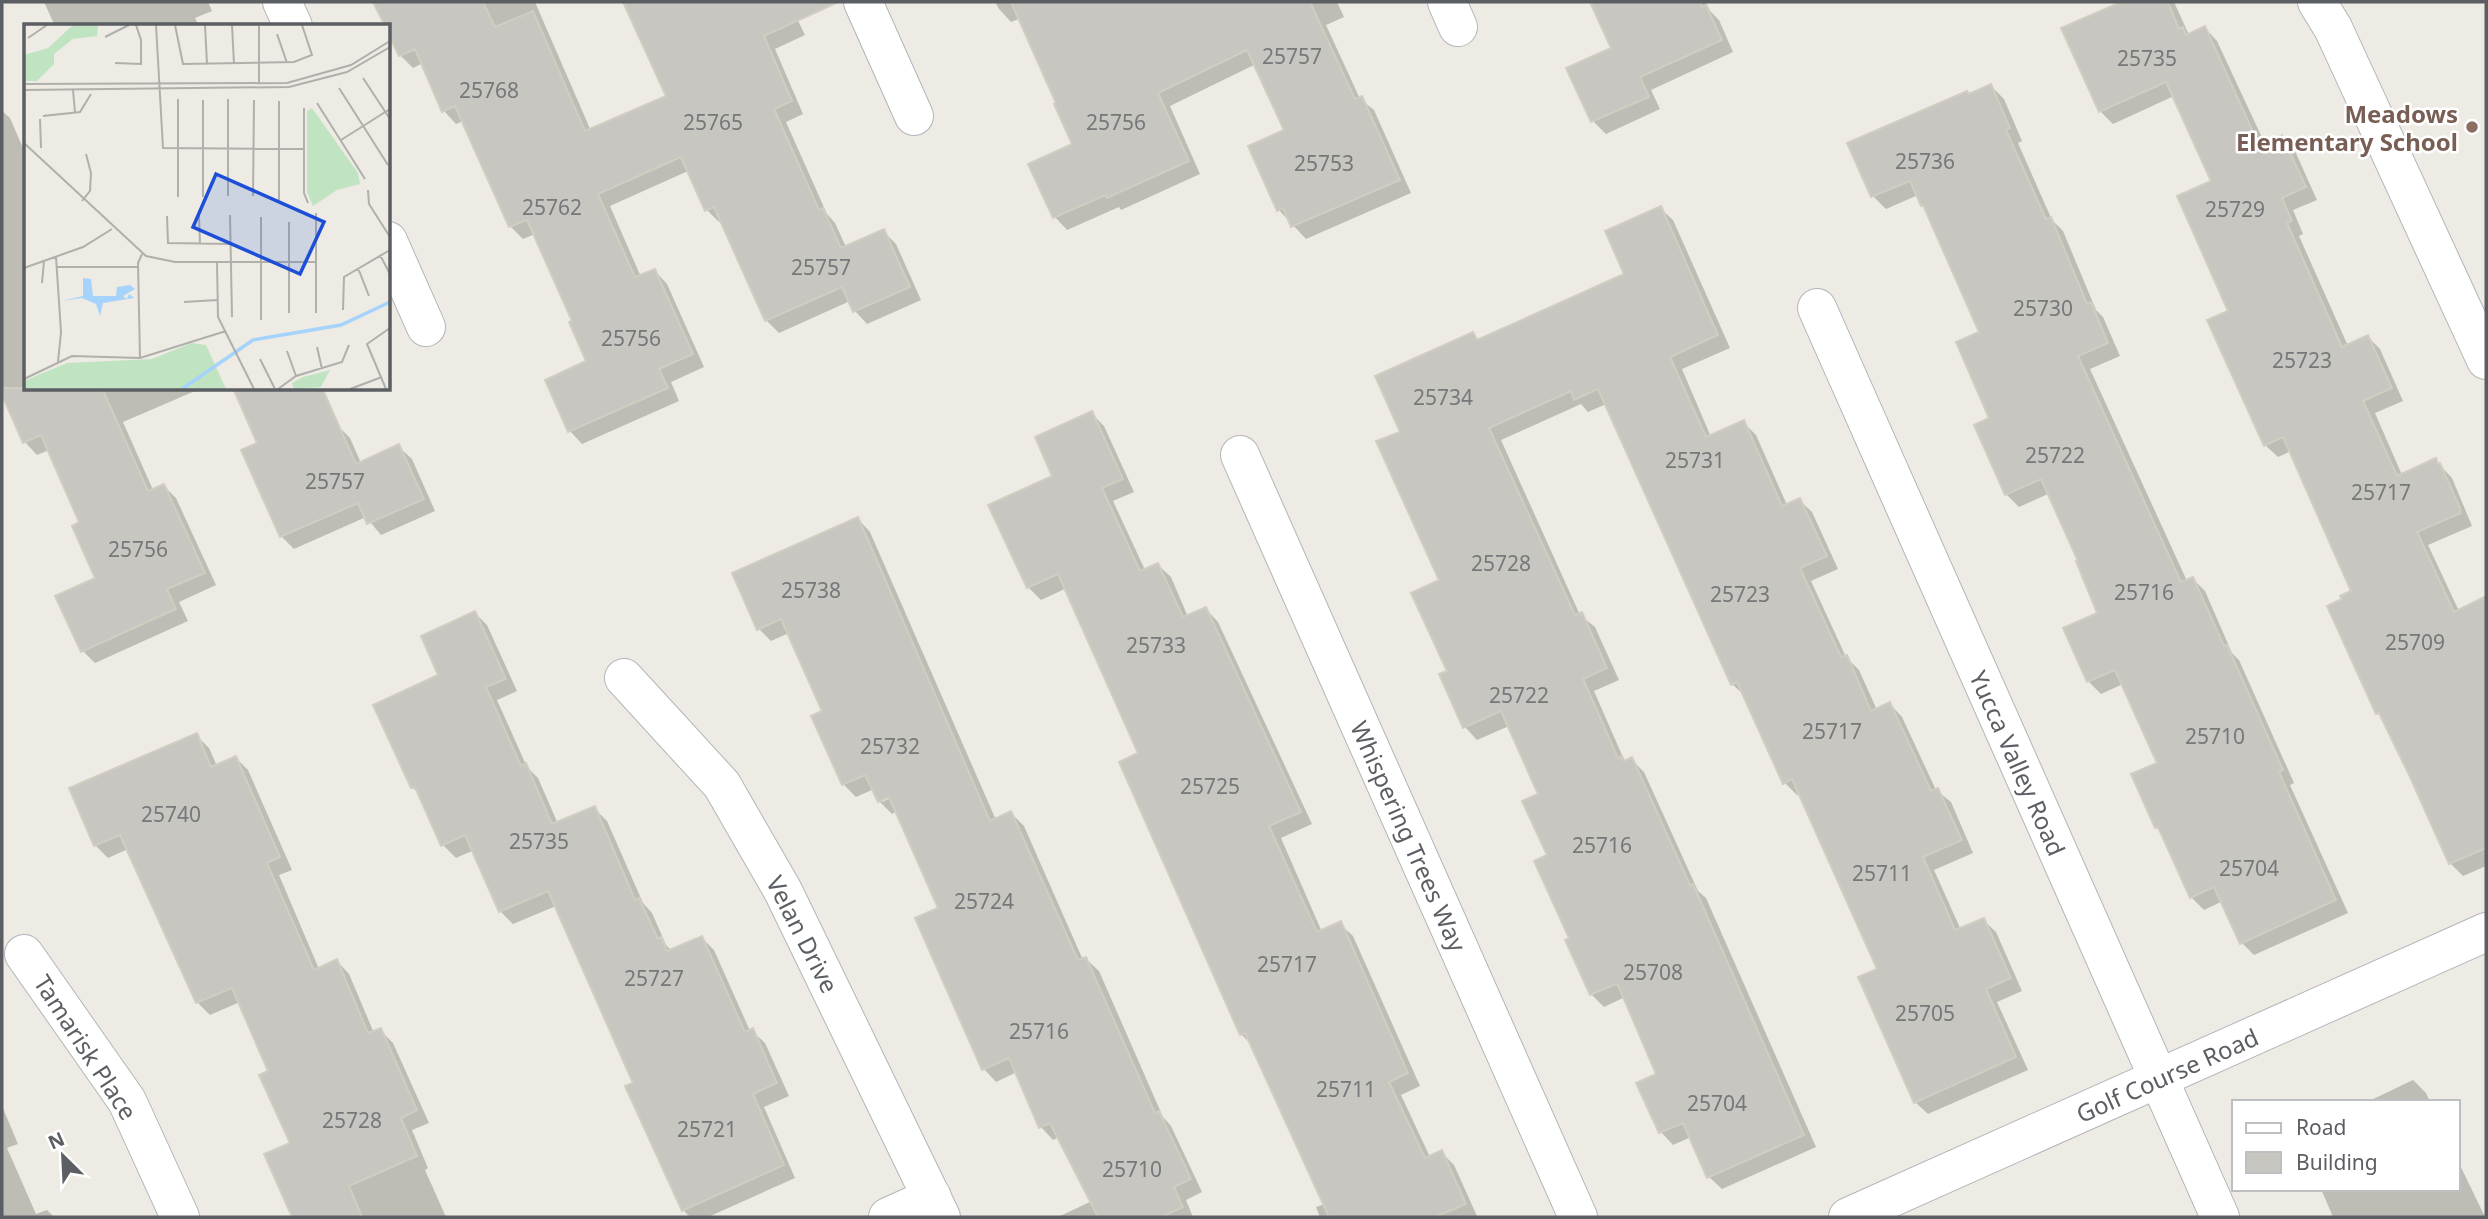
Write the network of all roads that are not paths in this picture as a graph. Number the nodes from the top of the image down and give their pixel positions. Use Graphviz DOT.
graph roads {
  1 [pos="282,2"];
  2 [pos="863,2"];
  3 [pos="2317,2"];
  4 [pos="292,24"];
  5 [pos="914,116"];
  6 [pos="390,246"];
  7 [pos="1816,308"];
  8 [pos="426,327"];
  9 [pos="2486,360"];
  10 [pos="1240,455"];
  11 [pos="624,678"];
  12 [pos="2486,932"];
  13 [pos="24,954"];
  14 [pos="2158,1079"];
  15 [pos="937,1207"];
  16 [pos="180,1217"];
  17 [pos="888,1217"];
  18 [pos="1578,1217"];
  19 [pos="1848,1217"];
  20 [pos="2220,1217"];
  1 -- 4 [label="street"];
  2 -- 5 [label="street"];
  3 -- 9 [label="street"];
  6 -- 8 [label="street"];
  7 -- 14 [label="street, Yucca Valley Road"];
  10 -- 18 [label="street, Whispering Trees Way"];
  11 -- 15 [label="street, Velan Drive"];
  12 -- 14 [label="street, Golf Course Road"];
  13 -- 16 [label="street, Tamarisk Place"];
  14 -- 19 [label="street, Golf Course Road"];
  14 -- 20 [label="street, Yucca Valley Road"];
  15 -- 17 [label="street"];
}
